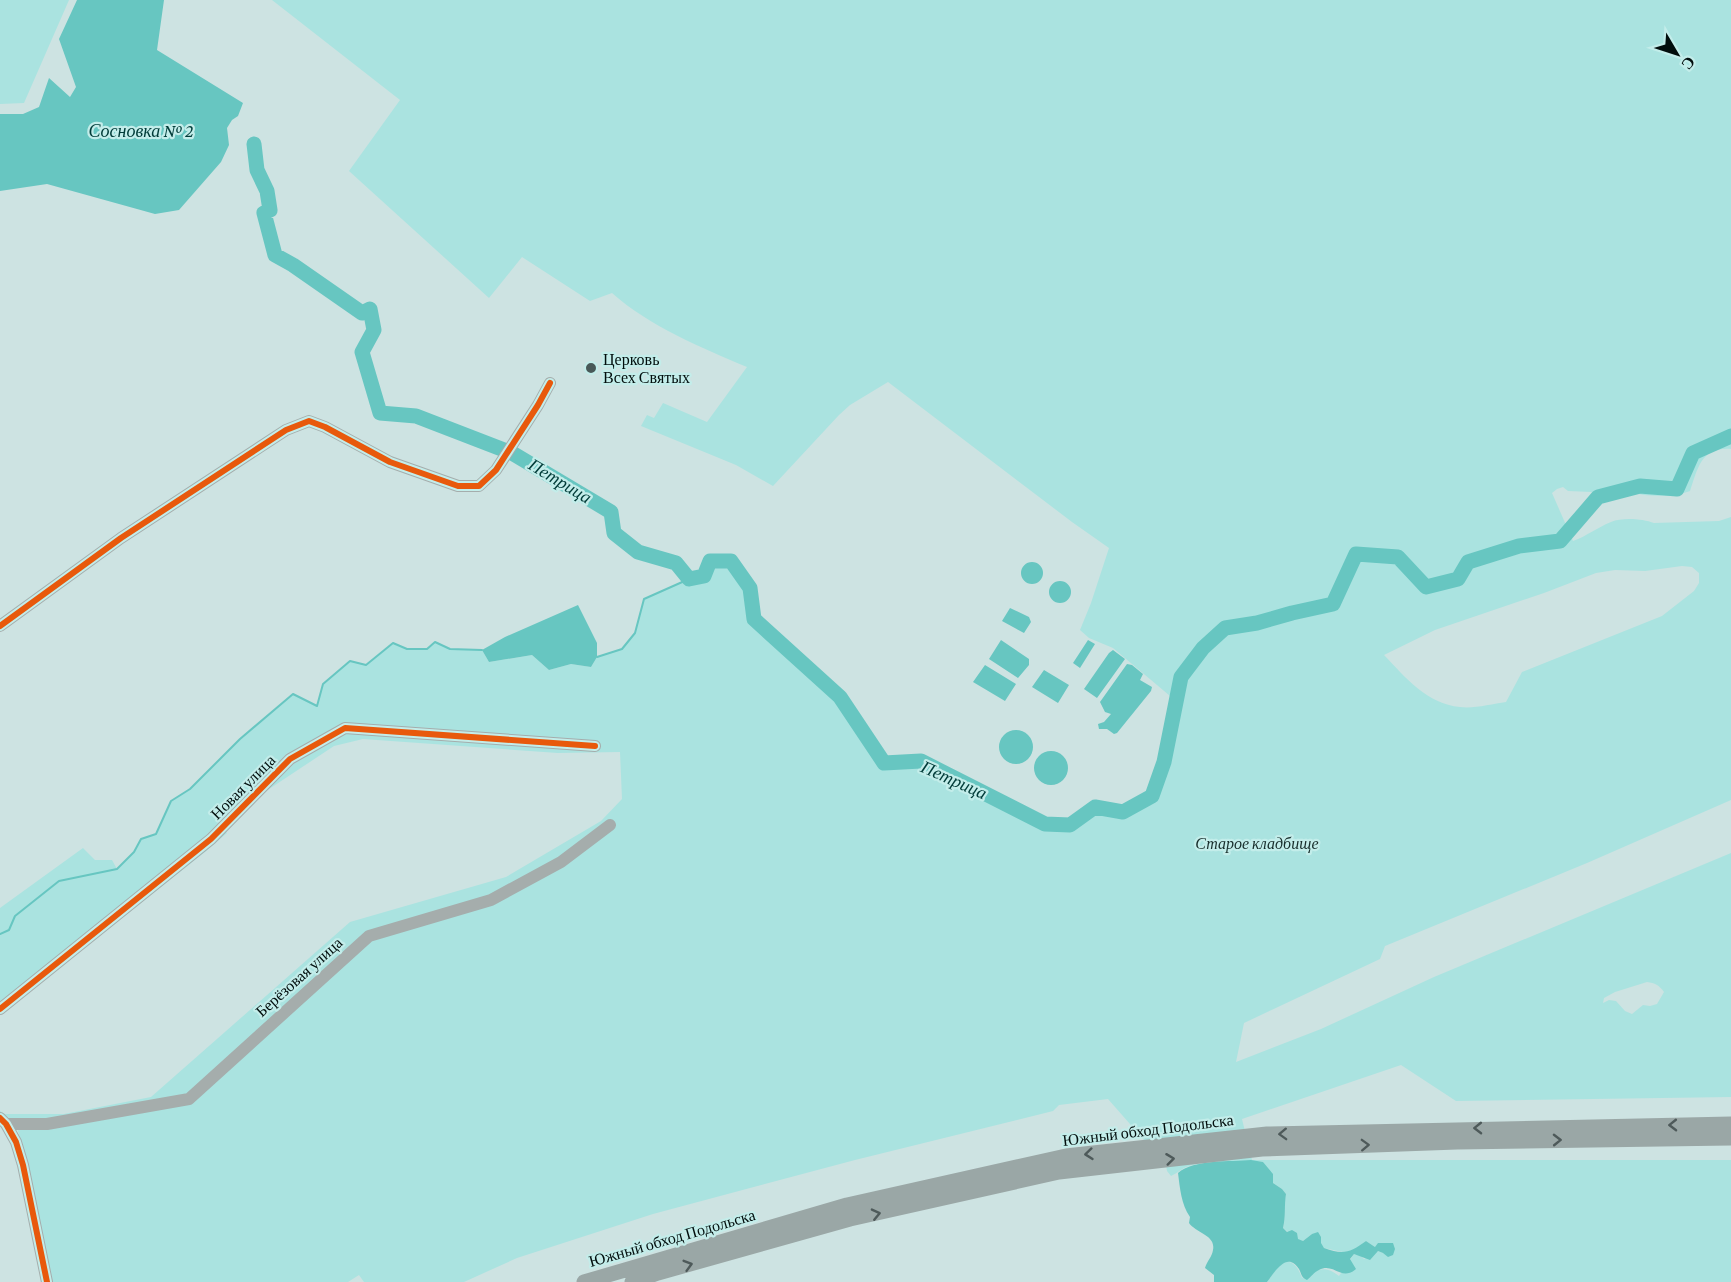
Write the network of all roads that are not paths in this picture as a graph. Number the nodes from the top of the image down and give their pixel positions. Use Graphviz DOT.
graph roads {
  1 [pos="550,383"];
  2 [pos="0,627"];
  3 [pos="595,746"];
  4 [pos="610,825"];
  5 [pos="0,1008"];
  6 [pos="3,1121"];
  7 [pos="1731,1124"];
  8 [pos="1731,1138"];
  9 [pos="47,1282"];
  10 [pos="584,1282"];
  11 [pos="632,1282"];
  1 -- 2 [label="street"];
  3 -- 5 [label="street, Новая улица"];
  4 -- 6 [label="street, Берёзовая улица"];
  6 -- 9 [label="street"];
  7 -- 10 [label="main road, Южный обход Подольска, one-way"];
  11 -- 8 [label="main road, Южный обход Подольска, one-way"];
}
